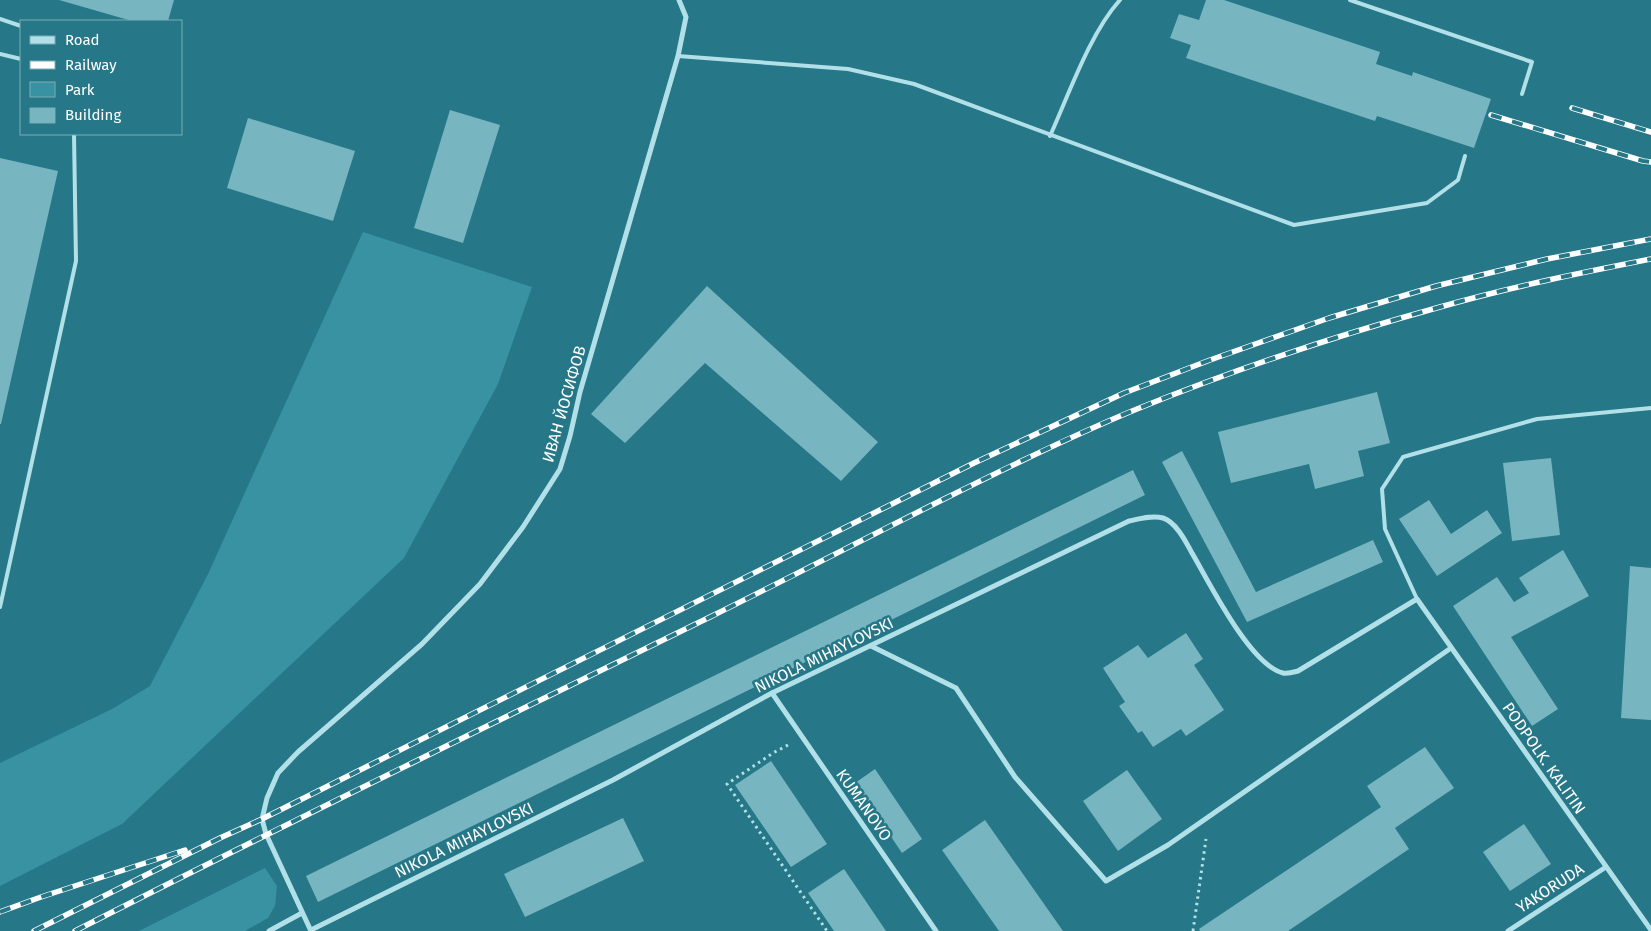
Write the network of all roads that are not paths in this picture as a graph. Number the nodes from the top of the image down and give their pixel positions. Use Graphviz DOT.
graph roads {
  1 [pos="679,0"];
  2 [pos="1120,0"];
  3 [pos="1350,0"];
  4 [pos="0,19"];
  5 [pos="20,26"];
  6 [pos="0,54"];
  7 [pos="678,56"];
  8 [pos="20,59"];
  9 [pos="1522,94"];
  10 [pos="74,135"];
  11 [pos="1050,136"];
  12 [pos="1465,156"];
  13 [pos="1651,408"];
  14 [pos="1417,600"];
  15 [pos="0,607"];
  16 [pos="871,646"];
  17 [pos="1451,648"];
  18 [pos="772,694"];
  19 [pos="1606,867"];
  20 [pos="302,913"];
  21 [pos="1651,930"];
  22 [pos="269,931"];
  23 [pos="311,931"];
  24 [pos="936,931"];
  25 [pos="1508,931"];
  1 -- 7 [label="street, ИВАН ЙОСИФОВ"];
  2 -- 11 [label="lane"];
  3 -- 9 [label="lane"];
  4 -- 5 [label="lane"];
  6 -- 8 [label="lane"];
  7 -- 11 [label="lane"];
  7 -- 20 [label="street, ИВАН ЙОСИФОВ"];
  10 -- 15 [label="lane"];
  11 -- 12 [label="lane"];
  13 -- 14 [label="lane"];
  14 -- 16 [label="street, NIKOLA MIHAYLOVSKI"];
  14 -- 17 [label="street, PODPOLK. KALITIN"];
  16 -- 17 [label="street"];
  16 -- 18 [label="street, NIKOLA MIHAYLOVSKI"];
  17 -- 19 [label="street, PODPOLK. KALITIN"];
  18 -- 23 [label="street, NIKOLA MIHAYLOVSKI"];
  18 -- 24 [label="street, KUMANOVO"];
  19 -- 21 [label="street, PODPOLK. KALITIN"];
  19 -- 25 [label="street, YAKORUDA"];
  20 -- 22 [label="street"];
  20 -- 23 [label="street, ИВАН ЙОСИФОВ"];
}
